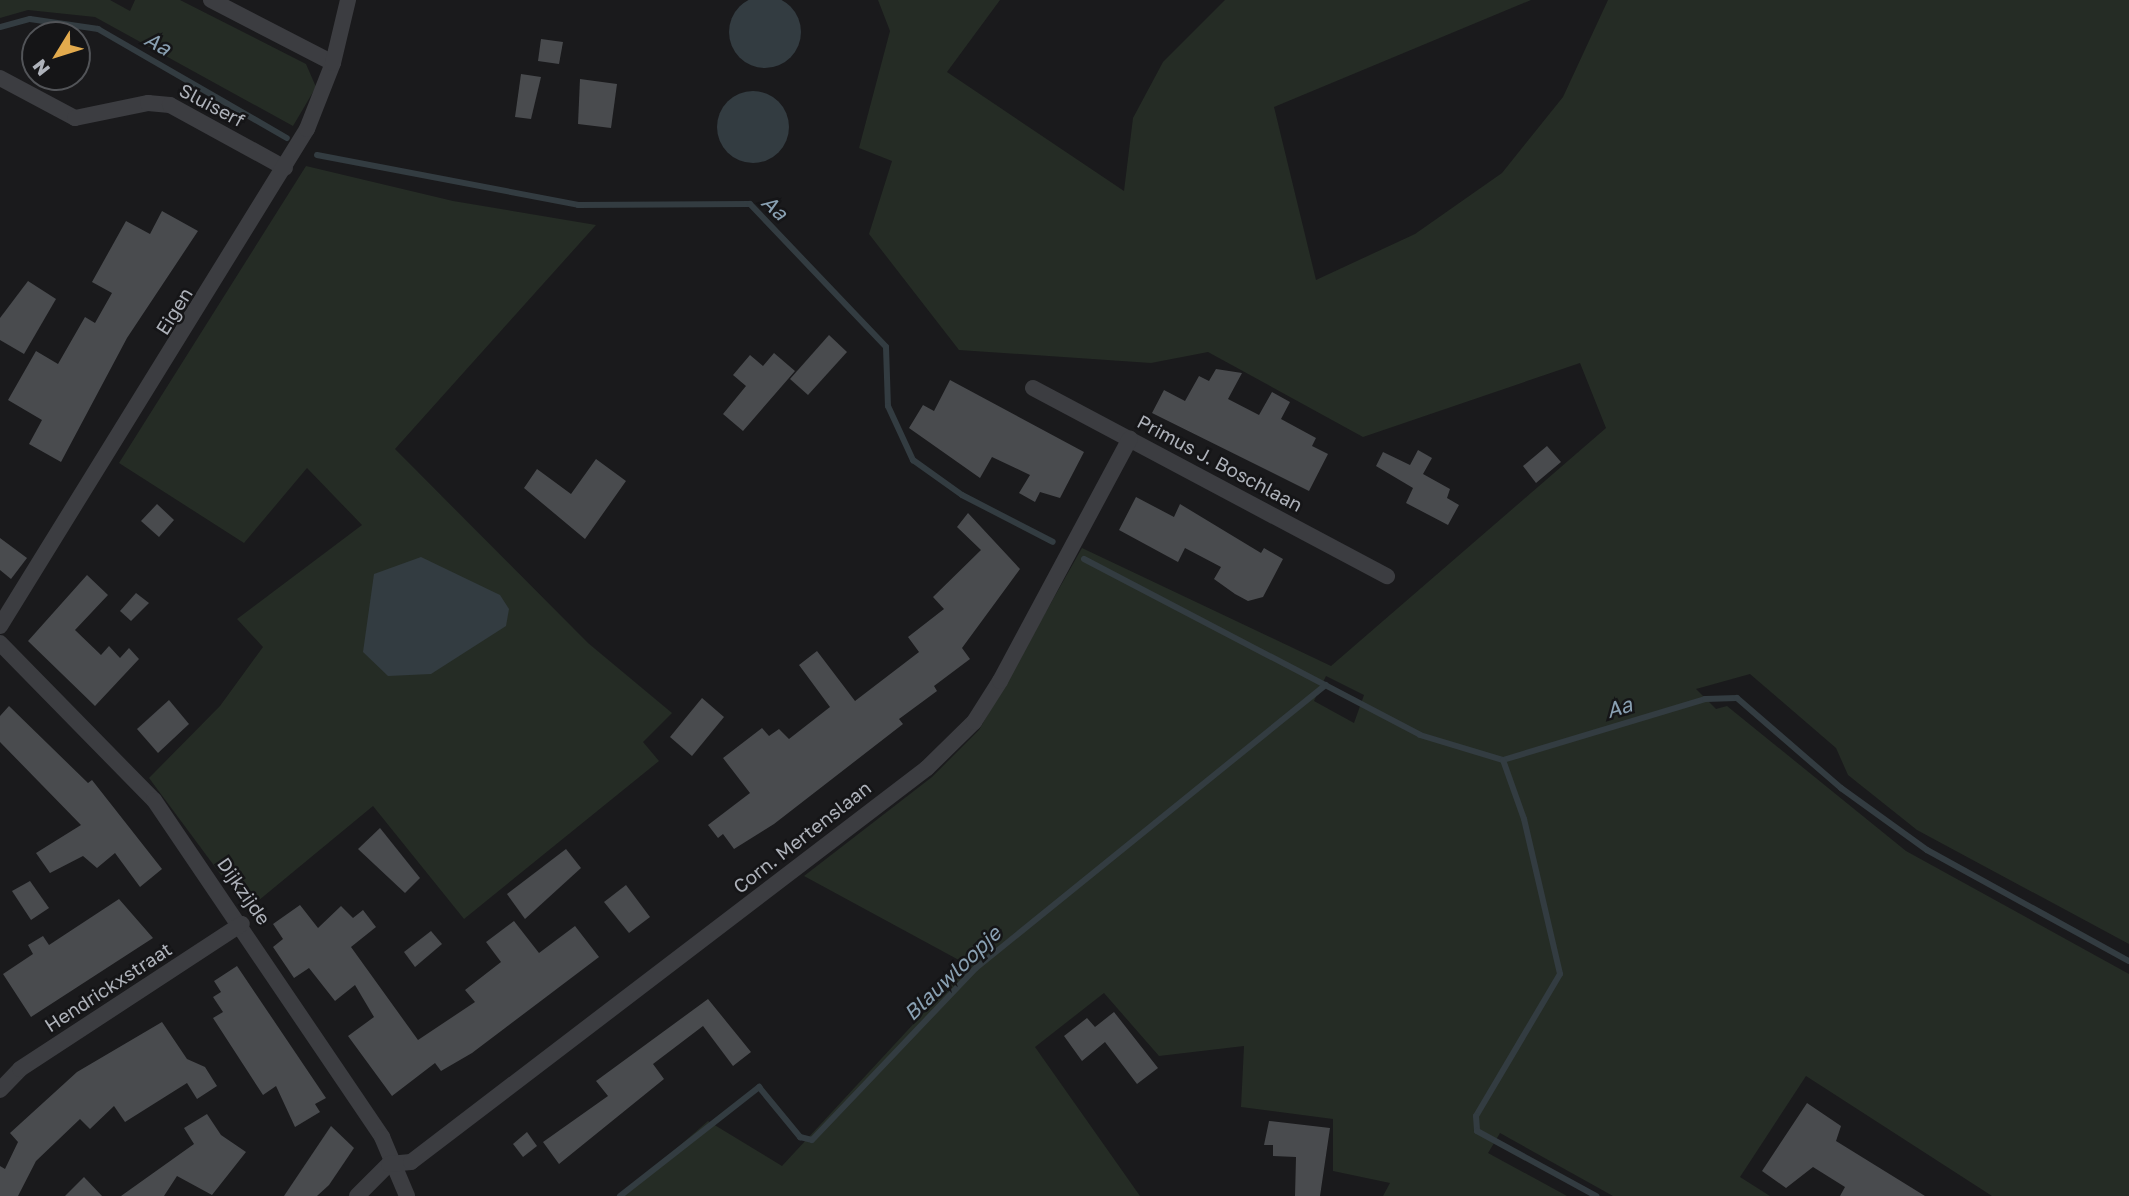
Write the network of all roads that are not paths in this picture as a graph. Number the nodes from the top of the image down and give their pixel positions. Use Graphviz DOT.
graph roads {
  1 [pos="211,0"];
  2 [pos="348,0"];
  3 [pos="333,63"];
  4 [pos="0,78"];
  5 [pos="287,163"];
  6 [pos="1033,388"];
  7 [pos="1130,439"];
  8 [pos="1387,576"];
  9 [pos="0,626"];
  10 [pos="0,643"];
  11 [pos="242,924"];
  12 [pos="0,1090"];
  13 [pos="389,1164"];
  14 [pos="357,1196"];
  15 [pos="407,1196"];
  1 -- 3 [label="street"];
  2 -- 3 [label="street, Eigen"];
  3 -- 5 [label="street, Eigen"];
  4 -- 5 [label="street, Sluiserf"];
  5 -- 9 [label="street, Eigen"];
  6 -- 7 [label="street, Primus J. Boschlaan"];
  7 -- 8 [label="street, Primus J. Boschlaan"];
  7 -- 13 [label="street, Corn. Mertenslaan"];
  10 -- 11 [label="street, Dijkzijde"];
  11 -- 12 [label="street, Hendrickxstraat"];
  11 -- 13 [label="street, Dijkzijde"];
  13 -- 14 [label="street"];
  13 -- 15 [label="street, Dijkzijde"];
}
